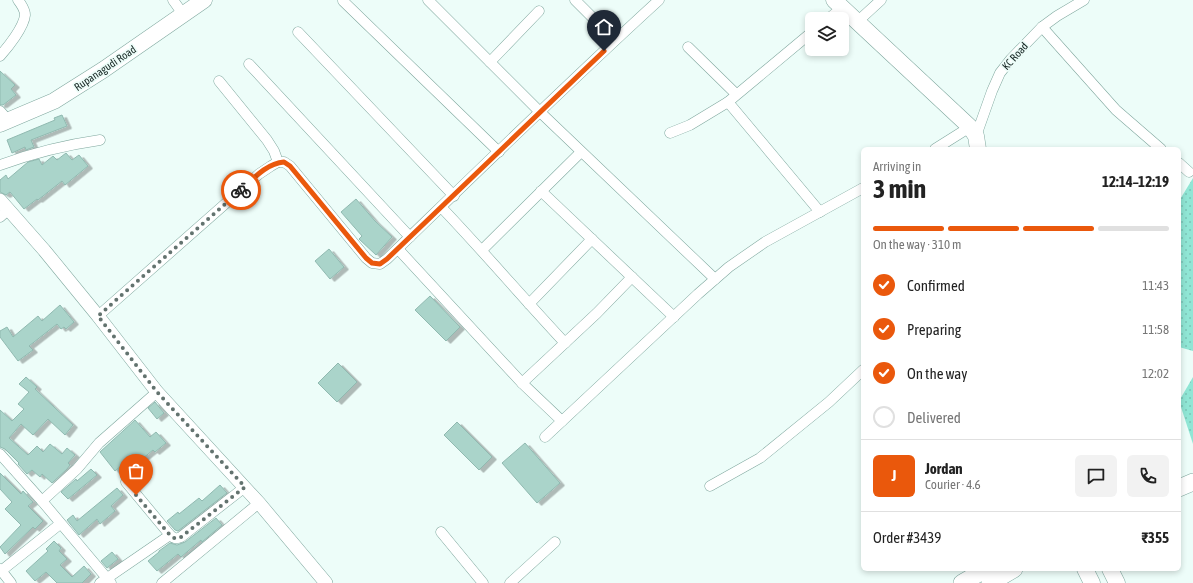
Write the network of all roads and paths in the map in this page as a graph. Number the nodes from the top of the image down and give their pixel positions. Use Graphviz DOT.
graph roads {
  1 [pos="18,0"];
  2 [pos="173,0"];
  3 [pos="204,0"];
  4 [pos="428,0"];
  5 [pos="575,0"];
  6 [pos="659,0"];
  7 [pos="881,0"];
  8 [pos="1084,0"];
  9 [pos="343,1"];
  10 [pos="838,4"];
  11 [pos="538,11"];
  12 [pos="183,14"];
  13 [pos="857,22"];
  14 [pos="1042,27"];
  15 [pos="298,32"];
  16 [pos="805,38"];
  17 [pos="615,40"];
  18 [pos="688,47"];
  19 [pos="0,56"];
  20 [pos="490,62"];
  21 [pos="249,64"];
  22 [pos="219,81"];
  23 [pos="736,94"];
  24 [pos="728,102"];
  25 [pos="540,112"];
  26 [pos="3,118"];
  27 [pos="670,133"];
  28 [pos="975,137"];
  29 [pos="100,140"];
  30 [pos="942,147"];
  31 [pos="1159,147"];
  32 [pos="499,152"];
  33 [pos="581,152"];
  34 [pos="278,162"];
  35 [pos="0,165"];
  36 [pos="1181,165"];
  37 [pos="1189,172"];
  38 [pos="861,189"];
  39 [pos="541,191"];
  40 [pos="454,196"];
  41 [pos="442,208"];
  42 [pos="3,209"];
  43 [pos="820,212"];
  44 [pos="410,237"];
  45 [pos="592,239"];
  46 [pos="398,249"];
  47 [pos="482,250"];
  48 [pos="632,277"];
  49 [pos="715,279"];
  50 [pos="529,304"];
  51 [pos="98,316"];
  52 [pos="674,317"];
  53 [pos="565,343"];
  54 [pos="861,372"];
  55 [pos="522,383"];
  56 [pos="157,392"];
  57 [pos="562,421"];
  58 [pos="545,437"];
  59 [pos="0,454"];
  60 [pos="126,482"];
  61 [pos="1193,482"];
  62 [pos="710,486"];
  63 [pos="245,487"];
  64 [pos="1181,487"];
  65 [pos="42,501"];
  66 [pos="259,503"];
  67 [pos="60,524"];
  68 [pos="441,532"];
  69 [pos="170,535"];
  70 [pos="555,542"];
  71 [pos="1,570"];
  72 [pos="983,571"];
  73 [pos="1011,571"];
  74 [pos="1085,571"];
  75 [pos="1111,571"];
  76 [pos="106,581"];
  77 [pos="11,583"];
  78 [pos="162,583"];
  79 [pos="326,583"];
  80 [pos="483,583"];
  81 [pos="510,583"];
  82 [pos="962,583"];
  83 [pos="990,583"];
  84 [pos="1092,583"];
  85 [pos="1117,583"];
  1 -- 19 [label="street"];
  2 -- 12 [label="street"];
  3 -- 12 [label="main road, Rupanagudi Road"];
  4 -- 20 [label="street"];
  5 -- 17 [label="street"];
  6 -- 17 [label="street"];
  7 -- 13 [label="street"];
  8 -- 14 [label="street, KC Road"];
  9 -- 32 [label="street"];
  10 -- 13 [label="main road"];
  11 -- 20 [label="street"];
  12 -- 26 [label="main road, Rupanagudi Road"];
  13 -- 28 [label="main road"];
  14 -- 28 [label="street, KC Road"];
  14 -- 31 [label="street"];
  15 -- 40 [label="street"];
  16 -- 23 [label="street"];
  17 -- 25 [label="street"];
  18 -- 23 [label="street"];
  20 -- 25 [label="street"];
  21 -- 44 [label="street"];
  22 -- 34 [label="street"];
  23 -- 24 [label="street"];
  24 -- 27 [label="street"];
  24 -- 43 [label="street"];
  25 -- 32 [label="street"];
  25 -- 33 [label="street"];
  28 -- 30 [label="street"];
  29 -- 35 [label="street"];
  32 -- 40 [label="street"];
  33 -- 39 [label="street"];
  33 -- 49 [label="street"];
  34 -- 46 [label="street"];
  34 -- 51 [label="street"];
  36 -- 37 [label="street"];
  38 -- 43 [label="street"];
  39 -- 45 [label="street"];
  39 -- 47 [label="street"];
  40 -- 41 [label="street"];
  41 -- 44 [label="street"];
  41 -- 47 [label="street"];
  42 -- 51 [label="street"];
  43 -- 49 [label="street"];
  44 -- 46 [label="street"];
  45 -- 48 [label="street"];
  45 -- 50 [label="street"];
  46 -- 55 [label="street"];
  47 -- 50 [label="street"];
  48 -- 52 [label="street"];
  48 -- 53 [label="street"];
  49 -- 52 [label="street"];
  50 -- 53 [label="street"];
  51 -- 56 [label="street"];
  52 -- 57 [label="street"];
  53 -- 55 [label="street"];
  54 -- 62 [label="street"];
  55 -- 57 [label="street"];
  56 -- 63 [label="street"];
  56 -- 65 [label="street"];
  57 -- 58 [label="street"];
  59 -- 65 [label="street"];
  60 -- 69 [label="street"];
  61 -- 64 [label="highway"];
  63 -- 66 [label="street"];
  63 -- 69 [label="street"];
  65 -- 67 [label="street"];
  66 -- 78 [label="street"];
  66 -- 79 [label="street"];
  67 -- 71 [label="street"];
  67 -- 76 [label="street"];
  68 -- 80 [label="street"];
  69 -- 76 [label="street"];
  70 -- 81 [label="street"];
  71 -- 77 [label="street"];
  72 -- 82 [label="highway"];
  73 -- 83 [label="highway"];
  74 -- 84 [label="main road"];
  75 -- 85 [label="main road"];
}
